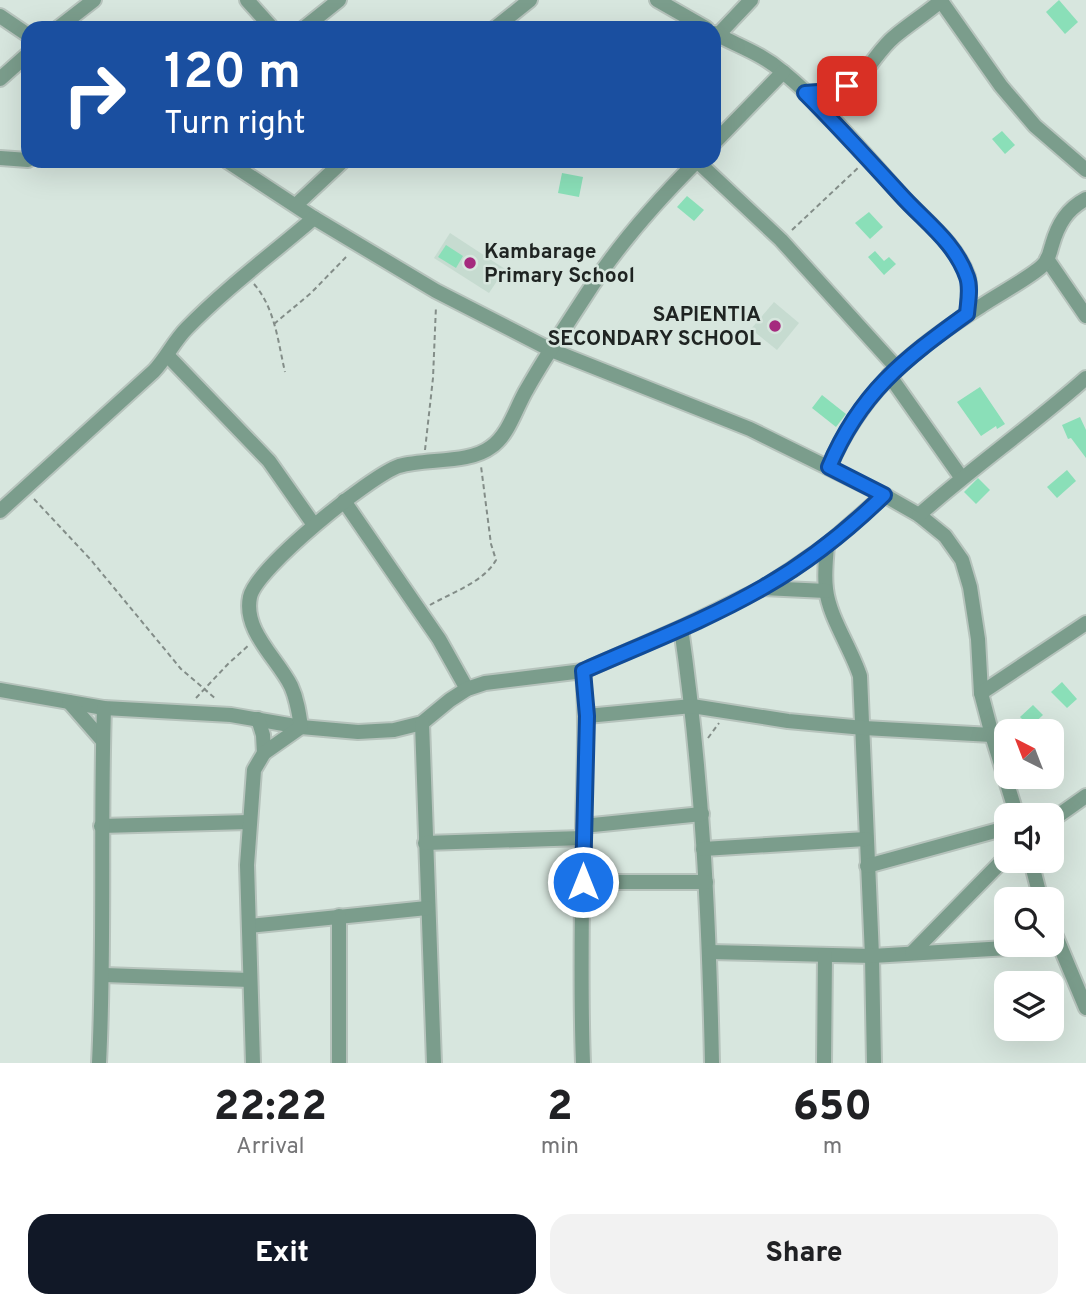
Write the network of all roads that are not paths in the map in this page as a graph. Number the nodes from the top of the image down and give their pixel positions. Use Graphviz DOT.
graph roads {
  1 [pos="93,0"];
  2 [pos="247,0"];
  3 [pos="339,0"];
  4 [pos="530,0"];
  5 [pos="657,0"];
  6 [pos="751,0"];
  7 [pos="941,1"];
  8 [pos="0,16"];
  9 [pos="67,21"];
  10 [pos="266,21"];
  11 [pos="313,21"];
  12 [pos="504,21"];
  13 [pos="694,21"];
  14 [pos="721,25"];
  15 [pos="21,30"];
  16 [pos="721,36"];
  17 [pos="21,60"];
  18 [pos="783,72"];
  19 [pos="0,79"];
  20 [pos="805,93"];
  21 [pos="721,136"];
  22 [pos="0,158"];
  23 [pos="21,160"];
  24 [pos="238,168"];
  25 [pos="336,168"];
  26 [pos="690,168"];
  27 [pos="704,168"];
  28 [pos="1086,170"];
  29 [pos="1086,199"];
  30 [pos="296,205"];
  31 [pos="314,218"];
  32 [pos="1048,259"];
  33 [pos="967,314"];
  34 [pos="1086,316"];
  35 [pos="551,350"];
  36 [pos="168,356"];
  37 [pos="893,371"];
  38 [pos="1086,379"];
  39 [pos="829,467"];
  40 [pos="961,477"];
  41 [pos="884,495"];
  42 [pos="344,501"];
  43 [pos="0,510"];
  44 [pos="919,515"];
  45 [pos="314,525"];
  46 [pos="827,545"];
  47 [pos="763,588"];
  48 [pos="826,591"];
  49 [pos="1086,623"];
  50 [pos="681,628"];
  51 [pos="583,671"];
  52 [pos="0,690"];
  53 [pos="467,690"];
  54 [pos="981,693"];
  55 [pos="69,702"];
  56 [pos="692,706"];
  57 [pos="104,708"];
  58 [pos="587,716"];
  59 [pos="258,719"];
  60 [pos="422,723"];
  61 [pos="301,727"];
  62 [pos="864,728"];
  63 [pos="992,735"];
  64 [pos="103,741"];
  65 [pos="264,753"];
  66 [pos="1086,796"];
  67 [pos="1013,803"];
  68 [pos="1064,812"];
  69 [pos="702,814"];
  70 [pos="249,822"];
  71 [pos="101,826"];
  72 [pos="994,831"];
  73 [pos="583,832"];
  74 [pos="866,839"];
  75 [pos="425,843"];
  76 [pos="704,849"];
  77 [pos="867,866"];
  78 [pos="994,869"];
  79 [pos="583,882"];
  80 [pos="705,882"];
  81 [pos="427,908"];
  82 [pos="339,916"];
  83 [pos="249,926"];
  84 [pos="994,949"];
  85 [pos="710,952"];
  86 [pos="912,953"];
  87 [pos="825,955"];
  88 [pos="1064,955"];
  89 [pos="872,956"];
  90 [pos="104,975"];
  91 [pos="250,980"];
  92 [pos="1080,982"];
  93 [pos="1086,1009"];
  94 [pos="99,1063"];
  95 [pos="253,1063"];
  96 [pos="339,1063"];
  97 [pos="434,1063"];
  98 [pos="583,1063"];
  99 [pos="712,1063"];
  100 [pos="824,1063"];
  101 [pos="874,1063"];
  1 -- 9 [label="street"];
  2 -- 10 [label="street"];
  3 -- 11 [label="street"];
  4 -- 12 [label="street"];
  5 -- 13 [label="street"];
  6 -- 14 [label="street"];
  7 -- 20 [label="street"];
  7 -- 28 [label="street"];
  8 -- 15 [label="street"];
  16 -- 18 [label="street"];
  17 -- 19 [label="street"];
  18 -- 20 [label="street"];
  18 -- 21 [label="street"];
  20 -- 33 [label="street"];
  22 -- 23 [label="street"];
  24 -- 30 [label="street"];
  25 -- 30 [label="street"];
  26 -- 35 [label="street"];
  27 -- 37 [label="street"];
  29 -- 32 [label="street"];
  30 -- 31 [label="street"];
  31 -- 35 [label="street"];
  31 -- 36 [label="street"];
  32 -- 33 [label="street"];
  32 -- 34 [label="street"];
  33 -- 37 [label="street"];
  35 -- 39 [label="street"];
  35 -- 42 [label="street"];
  36 -- 43 [label="street"];
  36 -- 45 [label="street"];
  37 -- 39 [label="street"];
  37 -- 40 [label="street"];
  38 -- 40 [label="street"];
  39 -- 41 [label="street"];
  40 -- 44 [label="street"];
  41 -- 44 [label="street"];
  41 -- 46 [label="street"];
  42 -- 45 [label="street"];
  42 -- 53 [label="street"];
  44 -- 54 [label="street"];
  45 -- 61 [label="street"];
  46 -- 47 [label="street"];
  46 -- 48 [label="street"];
  47 -- 48 [label="street"];
  47 -- 50 [label="street"];
  48 -- 62 [label="street"];
  49 -- 54 [label="street"];
  50 -- 51 [label="street"];
  50 -- 56 [label="street"];
  51 -- 53 [label="street"];
  51 -- 58 [label="street"];
  52 -- 55 [label="street"];
  53 -- 60 [label="street"];
  54 -- 63 [label="street"];
  55 -- 57 [label="street"];
  55 -- 64 [label="street"];
  56 -- 58 [label="street"];
  56 -- 62 [label="street"];
  56 -- 69 [label="street"];
  57 -- 59 [label="street"];
  57 -- 64 [label="street"];
  58 -- 73 [label="street"];
  59 -- 61 [label="street"];
  59 -- 65 [label="street"];
  60 -- 61 [label="street"];
  60 -- 75 [label="street"];
  61 -- 65 [label="street"];
  62 -- 63 [label="street"];
  62 -- 74 [label="street"];
  63 -- 67 [label="street"];
  64 -- 71 [label="street"];
  65 -- 70 [label="street"];
  66 -- 68 [label="street"];
  69 -- 73 [label="street"];
  69 -- 76 [label="street"];
  70 -- 71 [label="street"];
  70 -- 83 [label="street"];
  71 -- 90 [label="street"];
  72 -- 77 [label="street"];
  73 -- 75 [label="street"];
  73 -- 79 [label="street"];
  74 -- 76 [label="street"];
  74 -- 77 [label="street"];
  75 -- 81 [label="street"];
  76 -- 80 [label="street"];
  77 -- 89 [label="street"];
  78 -- 86 [label="street"];
  79 -- 80 [label="street"];
  79 -- 98 [label="street"];
  80 -- 85 [label="street"];
  81 -- 82 [label="street"];
  81 -- 97 [label="street"];
  82 -- 83 [label="street"];
  82 -- 96 [label="street"];
  83 -- 91 [label="street"];
  84 -- 86 [label="street"];
  85 -- 87 [label="street"];
  85 -- 99 [label="street"];
  86 -- 89 [label="street"];
  87 -- 89 [label="street"];
  87 -- 100 [label="street"];
  88 -- 92 [label="street"];
  89 -- 101 [label="street"];
  90 -- 91 [label="street"];
  90 -- 94 [label="street"];
  91 -- 95 [label="street"];
  92 -- 93 [label="street"];
}
